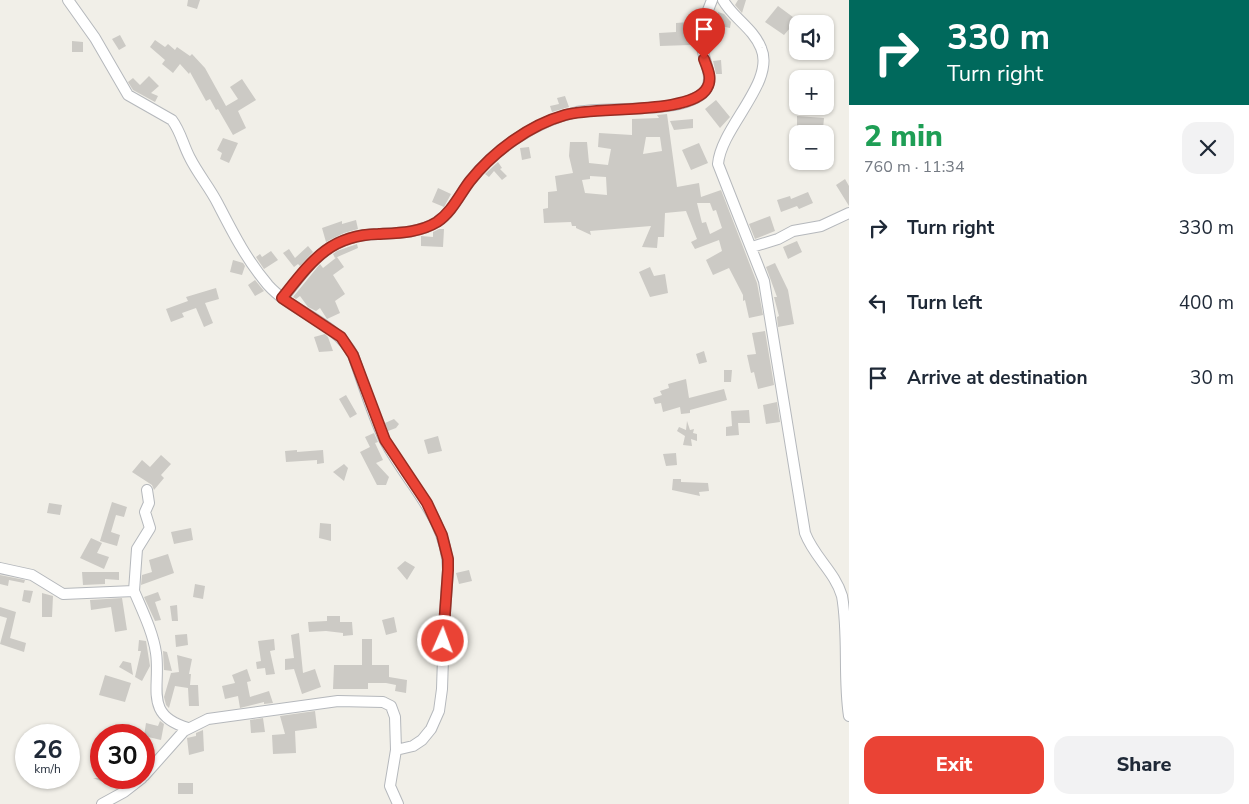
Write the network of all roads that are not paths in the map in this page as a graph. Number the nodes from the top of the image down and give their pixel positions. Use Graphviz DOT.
graph roads {
  1 [pos="68,0"];
  2 [pos="712,0"];
  3 [pos="723,0"];
  4 [pos="849,213"];
  5 [pos="752,247"];
  6 [pos="282,298"];
  7 [pos="147,490"];
  8 [pos="0,568"];
  9 [pos="134,591"];
  10 [pos="849,716"];
  11 [pos="188,728"];
  12 [pos="396,750"];
  13 [pos="155,764"];
  14 [pos="128,789"];
  15 [pos="102,804"];
  16 [pos="398,804"];
  1 -- 6 [label="street"];
  2 -- 6 [label="street"];
  3 -- 5 [label="street"];
  4 -- 5 [label="street"];
  5 -- 10 [label="street"];
  6 -- 12 [label="street"];
  7 -- 9 [label="street"];
  8 -- 9 [label="street"];
  9 -- 11 [label="street"];
  11 -- 12 [label="street"];
  11 -- 13 [label="street"];
  12 -- 16 [label="street"];
  14 -- 15 [label="street"];
}
